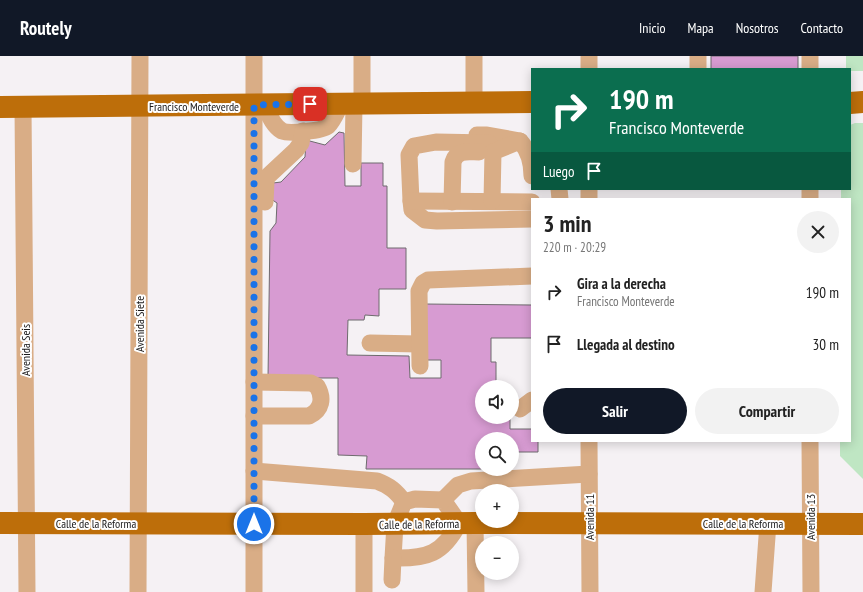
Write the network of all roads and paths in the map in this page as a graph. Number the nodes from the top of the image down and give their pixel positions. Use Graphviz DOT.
graph roads {
  1 [pos="140,56"];
  2 [pos="254,56"];
  3 [pos="362,56"];
  4 [pos="474,56"];
  5 [pos="589,56"];
  6 [pos="698,56"];
  7 [pos="810,56"];
  8 [pos="589,68"];
  9 [pos="698,68"];
  10 [pos="810,68"];
  11 [pos="531,102"];
  12 [pos="863,102"];
  13 [pos="474,103"];
  14 [pos="851,103"];
  15 [pos="352,104"];
  16 [pos="259,105"];
  17 [pos="140,106"];
  18 [pos="0,107"];
  19 [pos="23,107"];
  20 [pos="303,131"];
  21 [pos="447,136"];
  22 [pos="520,141"];
  23 [pos="491,147"];
  24 [pos="531,160"];
  25 [pos="353,164"];
  26 [pos="531,200"];
  27 [pos="410,201"];
  28 [pos="492,201"];
  29 [pos="452,202"];
  30 [pos="531,219"];
  31 [pos="531,276"];
  32 [pos="370,343"];
  33 [pos="419,344"];
  34 [pos="420,366"];
  35 [pos="259,382"];
  36 [pos="254,416"];
  37 [pos="589,442"];
  38 [pos="810,442"];
  39 [pos="254,471"];
  40 [pos="589,474"];
  41 [pos="443,500"];
  42 [pos="404,502"];
  43 [pos="0,522"];
  44 [pos="26,523"];
  45 [pos="138,523"];
  46 [pos="467,523"];
  47 [pos="589,523"];
  48 [pos="768,523"];
  49 [pos="254,524"];
  50 [pos="364,524"];
  51 [pos="395,524"];
  52 [pos="810,524"];
  53 [pos="863,524"];
  54 [pos="393,558"];
  55 [pos="392,580"];
  56 [pos="27,592"];
  57 [pos="138,592"];
  58 [pos="254,592"];
  59 [pos="364,592"];
  60 [pos="476,592"];
  61 [pos="590,592"];
  62 [pos="763,592"];
  63 [pos="811,592"];
  1 -- 17 [label="street, Avenida Siete"];
  2 -- 16 [label="street"];
  3 -- 15 [label="street"];
  4 -- 13 [label="street"];
  5 -- 8 [label="street"];
  6 -- 9 [label="street"];
  7 -- 10 [label="street"];
  11 -- 13 [label="main road, Francisco Monteverde"];
  12 -- 14 [label="main road"];
  13 -- 15 [label="main road, Francisco Monteverde"];
  15 -- 16 [label="main road, Francisco Monteverde"];
  15 -- 20 [label="street"];
  15 -- 25 [label="street"];
  16 -- 17 [label="main road, Francisco Monteverde"];
  16 -- 20 [label="street"];
  16 -- 35 [label="street"];
  17 -- 19 [label="main road, Francisco Monteverde"];
  17 -- 45 [label="street, Avenida Siete"];
  18 -- 19 [label="main road, Francisco Monteverde"];
  19 -- 44 [label="street, Avenida Seis"];
  20 -- 35 [label="street"];
  21 -- 22 [label="street"];
  22 -- 23 [label="street"];
  22 -- 24 [label="street"];
  23 -- 27 [label="street"];
  23 -- 28 [label="street"];
  23 -- 29 [label="street"];
  26 -- 28 [label="street"];
  27 -- 29 [label="street"];
  27 -- 30 [label="street"];
  28 -- 29 [label="street"];
  31 -- 33 [label="street"];
  32 -- 33 [label="street"];
  33 -- 34 [label="street"];
  35 -- 36 [label="street"];
  35 -- 36 [label="street"];
  36 -- 39 [label="street"];
  37 -- 40 [label="street, Avenida 11"];
  38 -- 52 [label="street, Avenida 13"];
  39 -- 42 [label="street"];
  39 -- 49 [label="street"];
  40 -- 41 [label="street"];
  40 -- 47 [label="street, Avenida 11"];
  41 -- 42 [label="street"];
  41 -- 46 [label="street"];
  42 -- 51 [label="street"];
  43 -- 44 [label="main road, Calle de la Reforma"];
  44 -- 45 [label="main road, Calle de la Reforma"];
  44 -- 56 [label="street, Avenida Seis"];
  45 -- 49 [label="main road, Calle de la Reforma"];
  45 -- 57 [label="street, Avenida Siete"];
  46 -- 47 [label="main road, Calle de la Reforma"];
  46 -- 51 [label="main road, Calle de la Reforma"];
  46 -- 54 [label="street"];
  46 -- 60 [label="street"];
  47 -- 48 [label="main road, Calle de la Reforma"];
  47 -- 61 [label="street, Avenida 11"];
  48 -- 52 [label="main road, Calle de la Reforma"];
  48 -- 62 [label="street"];
  49 -- 50 [label="main road, Calle de la Reforma"];
  49 -- 58 [label="street"];
  50 -- 51 [label="main road, Calle de la Reforma"];
  50 -- 59 [label="street"];
  51 -- 54 [label="street"];
  52 -- 53 [label="main road, Calle de la Reforma"];
  52 -- 63 [label="street, Avenida 13"];
  54 -- 55 [label="street"];
}
